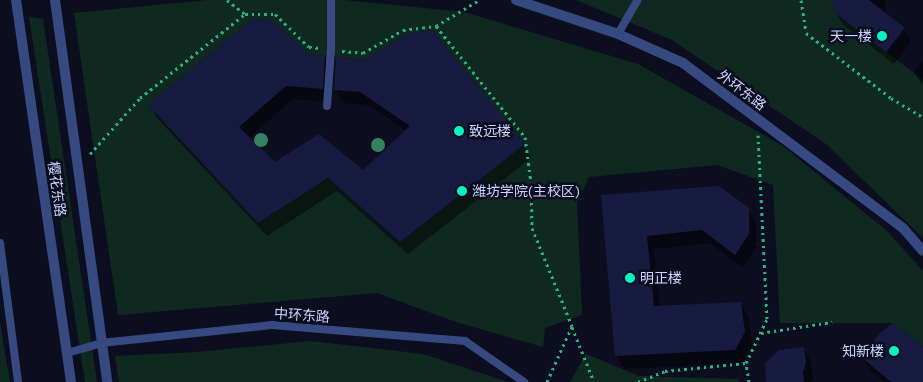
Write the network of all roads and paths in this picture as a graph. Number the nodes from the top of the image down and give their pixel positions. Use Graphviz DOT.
graph roads {
  1 [pos="16,0"];
  2 [pos="55,0"];
  3 [pos="226,0"];
  4 [pos="331,0"];
  5 [pos="479,0"];
  6 [pos="516,0"];
  7 [pos="638,0"];
  8 [pos="802,0"];
  9 [pos="245,14"];
  10 [pos="436,26"];
  11 [pos="618,34"];
  12 [pos="331,50"];
  13 [pos="327,106"];
  14 [pos="923,117"];
  15 [pos="758,119"];
  16 [pos="77,168"];
  17 [pos="0,243"];
  18 [pos="923,251"];
  19 [pos="832,322"];
  20 [pos="572,326"];
  21 [pos="760,333"];
  22 [pos="101,343"];
  23 [pos="67,353"];
  24 [pos="746,363"];
  25 [pos="18,382"];
  26 [pos="71,382"];
  27 [pos="107,382"];
  28 [pos="524,382"];
  29 [pos="547,382"];
  30 [pos="594,382"];
  31 [pos="638,382"];
  32 [pos="749,382"];
  1 -- 23 [label="street, 樱花东路"];
  2 -- 16 [label="street, 樱花东路"];
  3 -- 9 [label="path"];
  4 -- 12 [label="lane"];
  5 -- 10 [label="path"];
  6 -- 11 [label="street, 外环东路"];
  7 -- 11 [label="lane"];
  8 -- 14 [label="path"];
  9 -- 12 [label="path"];
  9 -- 16 [label="path"];
  10 -- 12 [label="path"];
  10 -- 20 [label="path"];
  11 -- 15 [label="street, 外环东路"];
  12 -- 13 [label="lane"];
  15 -- 18 [label="street, 外环东路"];
  15 -- 21 [label="path"];
  16 -- 22 [label="street, 樱花东路"];
  17 -- 25 [label="lane"];
  19 -- 21 [label="path"];
  20 -- 29 [label="path"];
  20 -- 30 [label="path"];
  21 -- 24 [label="path"];
  22 -- 23 [label="lane, 中环东路"];
  22 -- 27 [label="street, 樱花东路"];
  22 -- 28 [label="lane, 中环东路"];
  23 -- 26 [label="street, 樱花东路"];
  24 -- 31 [label="path"];
  24 -- 32 [label="path"];
}
